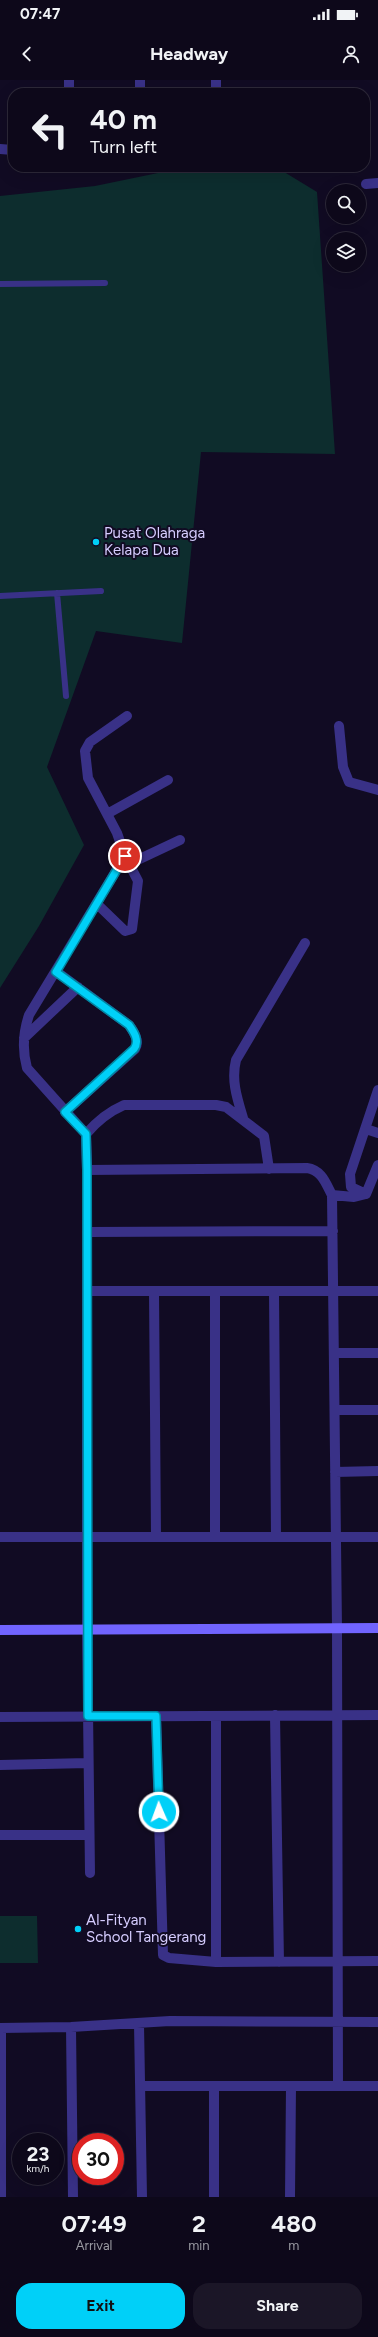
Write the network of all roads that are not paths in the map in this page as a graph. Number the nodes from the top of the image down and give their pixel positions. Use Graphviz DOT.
graph roads {
  1 [pos="378,182"];
  2 [pos="366,184"];
  3 [pos="105,282"];
  4 [pos="0,284"];
  5 [pos="101,591"];
  6 [pos="57,593"];
  7 [pos="0,596"];
  8 [pos="66,696"];
  9 [pos="127,716"];
  10 [pos="338,726"];
  11 [pos="168,780"];
  12 [pos="378,790"];
  13 [pos="107,814"];
  14 [pos="180,840"];
  15 [pos="127,860"];
  16 [pos="97,904"];
  17 [pos="305,943"];
  18 [pos="56,972"];
  19 [pos="78,987"];
  20 [pos="24,1038"];
  21 [pos="378,1090"];
  22 [pos="65,1112"];
  23 [pos="243,1118"];
  24 [pos="366,1129"];
  25 [pos="378,1133"];
  26 [pos="86,1134"];
  27 [pos="378,1165"];
  28 [pos="269,1169"];
  29 [pos="87,1170"];
  30 [pos="366,1194"];
  31 [pos="332,1195"];
  32 [pos="333,1231"];
  33 [pos="88,1232"];
  34 [pos="87,1291"];
  35 [pos="154,1291"];
  36 [pos="215,1291"];
  37 [pos="274,1291"];
  38 [pos="334,1291"];
  39 [pos="378,1291"];
  40 [pos="334,1353"];
  41 [pos="378,1353"];
  42 [pos="335,1410"];
  43 [pos="378,1410"];
  44 [pos="378,1471"];
  45 [pos="335,1472"];
  46 [pos="0,1537"];
  47 [pos="87,1537"];
  48 [pos="156,1537"];
  49 [pos="215,1537"];
  50 [pos="276,1537"];
  51 [pos="336,1537"];
  52 [pos="378,1537"];
  53 [pos="87,1628"];
  54 [pos="337,1628"];
  55 [pos="378,1628"];
  56 [pos="0,1630"];
  57 [pos="378,1714"];
  58 [pos="275,1715"];
  59 [pos="337,1715"];
  60 [pos="88,1716"];
  61 [pos="156,1716"];
  62 [pos="216,1716"];
  63 [pos="0,1717"];
  64 [pos="88,1763"];
  65 [pos="0,1765"];
  66 [pos="0,1835"];
  67 [pos="89,1835"];
  68 [pos="90,1873"];
  69 [pos="378,1961"];
  70 [pos="216,1962"];
  71 [pos="279,1962"];
  72 [pos="338,1962"];
  73 [pos="338,2022"];
  74 [pos="378,2022"];
  75 [pos="139,2024"];
  76 [pos="71,2027"];
  77 [pos="0,2028"];
  78 [pos="141,2086"];
  79 [pos="214,2086"];
  80 [pos="291,2086"];
  81 [pos="338,2086"];
  82 [pos="378,2086"];
  83 [pos="2,2197"];
  84 [pos="73,2197"];
  85 [pos="142,2197"];
  86 [pos="214,2197"];
  87 [pos="290,2197"];
  1 -- 2 [label="street"];
  3 -- 4 [label="lane"];
  5 -- 6 [label="lane"];
  6 -- 7 [label="lane"];
  6 -- 8 [label="lane"];
  9 -- 13 [label="street"];
  10 -- 12 [label="street"];
  11 -- 13 [label="street"];
  13 -- 15 [label="street"];
  14 -- 15 [label="street"];
  15 -- 16 [label="street"];
  15 -- 16 [label="street"];
  16 -- 18 [label="street"];
  17 -- 23 [label="street"];
  18 -- 19 [label="street"];
  18 -- 20 [label="street"];
  19 -- 20 [label="street"];
  19 -- 22 [label="street"];
  20 -- 22 [label="street"];
  21 -- 24 [label="street"];
  22 -- 26 [label="street"];
  23 -- 26 [label="street"];
  23 -- 28 [label="street"];
  24 -- 25 [label="street"];
  24 -- 30 [label="street"];
  26 -- 29 [label="street"];
  27 -- 30 [label="street"];
  28 -- 29 [label="street"];
  28 -- 31 [label="street"];
  29 -- 33 [label="street"];
  30 -- 31 [label="street"];
  31 -- 32 [label="street"];
  32 -- 33 [label="street"];
  32 -- 38 [label="street"];
  33 -- 34 [label="street"];
  34 -- 35 [label="street"];
  34 -- 47 [label="street"];
  35 -- 36 [label="street"];
  35 -- 48 [label="street"];
  36 -- 37 [label="street"];
  36 -- 49 [label="street"];
  37 -- 38 [label="street"];
  37 -- 50 [label="street"];
  38 -- 39 [label="street"];
  38 -- 40 [label="street"];
  40 -- 41 [label="street"];
  40 -- 42 [label="street"];
  42 -- 43 [label="street"];
  42 -- 45 [label="street"];
  44 -- 45 [label="street"];
  45 -- 51 [label="street"];
  46 -- 47 [label="street"];
  47 -- 48 [label="street"];
  47 -- 53 [label="street"];
  48 -- 49 [label="street"];
  49 -- 50 [label="street"];
  50 -- 51 [label="street"];
  51 -- 52 [label="street"];
  51 -- 54 [label="street"];
  53 -- 54 [label="street"];
  53 -- 56 [label="street"];
  53 -- 60 [label="street"];
  54 -- 55 [label="street"];
  54 -- 59 [label="street"];
  57 -- 59 [label="street"];
  58 -- 59 [label="street"];
  58 -- 62 [label="street"];
  58 -- 71 [label="street"];
  59 -- 72 [label="street"];
  60 -- 61 [label="street"];
  60 -- 63 [label="street"];
  60 -- 64 [label="street"];
  61 -- 62 [label="street"];
  61 -- 70 [label="street"];
  62 -- 70 [label="street"];
  64 -- 65 [label="street"];
  64 -- 67 [label="street"];
  66 -- 67 [label="street"];
  67 -- 68 [label="street"];
  69 -- 72 [label="street"];
  70 -- 71 [label="street"];
  71 -- 72 [label="street"];
  72 -- 73 [label="street"];
  73 -- 74 [label="street"];
  73 -- 75 [label="street"];
  73 -- 81 [label="street"];
  75 -- 76 [label="street"];
  75 -- 78 [label="street"];
  76 -- 77 [label="street"];
  76 -- 84 [label="street"];
  77 -- 83 [label="street"];
  78 -- 79 [label="street"];
  78 -- 85 [label="street"];
  79 -- 80 [label="street"];
  79 -- 86 [label="street"];
  80 -- 81 [label="street"];
  80 -- 87 [label="street"];
  81 -- 82 [label="street"];
}
